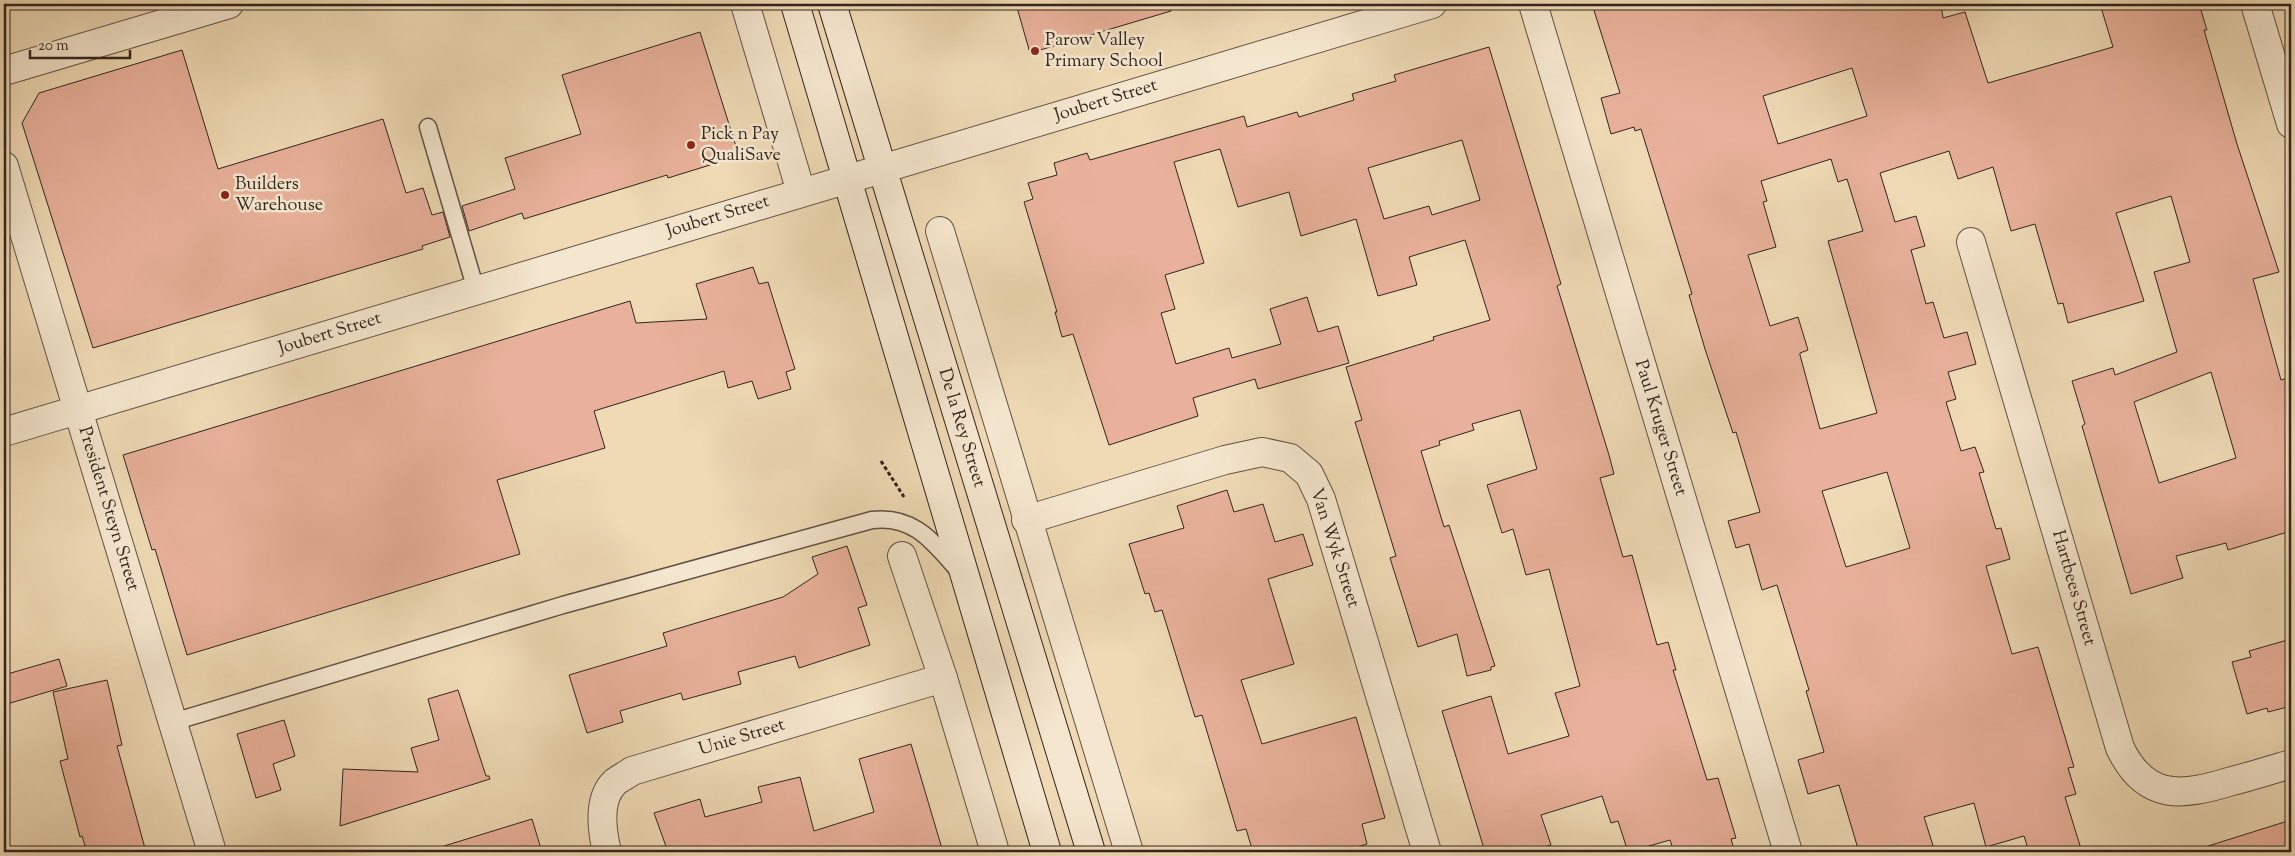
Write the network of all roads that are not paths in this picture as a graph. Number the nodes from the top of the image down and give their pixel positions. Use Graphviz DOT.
graph roads {
  1 [pos="229,4"];
  2 [pos="745,4"];
  3 [pos="795,4"];
  4 [pos="832,4"];
  5 [pos="1432,4"];
  6 [pos="1533,4"];
  7 [pos="2255,4"];
  8 [pos="4,71"];
  9 [pos="2291,124"];
  10 [pos="428,127"];
  11 [pos="4,166"];
  12 [pos="881,168"];
  13 [pos="847,178"];
  14 [pos="801,192"];
  15 [pos="940,231"];
  16 [pos="1971,242"];
  17 [pos="476,290"];
  18 [pos="78,410"];
  19 [pos="4,432"];
  20 [pos="1026,520"];
  21 [pos="902,556"];
  22 [pos="965,577"];
  23 [pos="943,678"];
  24 [pos="173,722"];
  25 [pos="2291,764"];
  26 [pos="212,852"];
  27 [pos="607,852"];
  28 [pos="995,852"];
  29 [pos="1047,852"];
  30 [pos="1091,852"];
  31 [pos="1129,852"];
  32 [pos="1426,852"];
  33 [pos="1788,852"];
  1 -- 8 [label="street"];
  2 -- 14 [label="street"];
  3 -- 13 [label="street"];
  4 -- 12 [label="street, De la Rey Street"];
  5 -- 12 [label="street, Joubert Street"];
  6 -- 33 [label="street, Paul Kruger Street"];
  7 -- 9 [label="street"];
  10 -- 17 [label="lane"];
  11 -- 18 [label="street, President Steyn Street"];
  12 -- 13 [label="street, Joubert Street"];
  12 -- 30 [label="street, De la Rey Street"];
  13 -- 14 [label="street, Joubert Street"];
  13 -- 22 [label="street"];
  14 -- 17 [label="street, Joubert Street"];
  15 -- 20 [label="street, De la Rey Street"];
  16 -- 25 [label="street, Hartbees Street"];
  17 -- 18 [label="street, Joubert Street"];
  18 -- 19 [label="street, Joubert Street"];
  18 -- 24 [label="street, President Steyn Street"];
  20 -- 31 [label="street, De la Rey Street"];
  20 -- 32 [label="street, Van Wyk Street"];
  21 -- 23 [label="street"];
  22 -- 24 [label="lane"];
  22 -- 29 [label="street"];
  23 -- 27 [label="street, Unie Street"];
  23 -- 28 [label="street"];
  24 -- 26 [label="street, President Steyn Street"];
}
